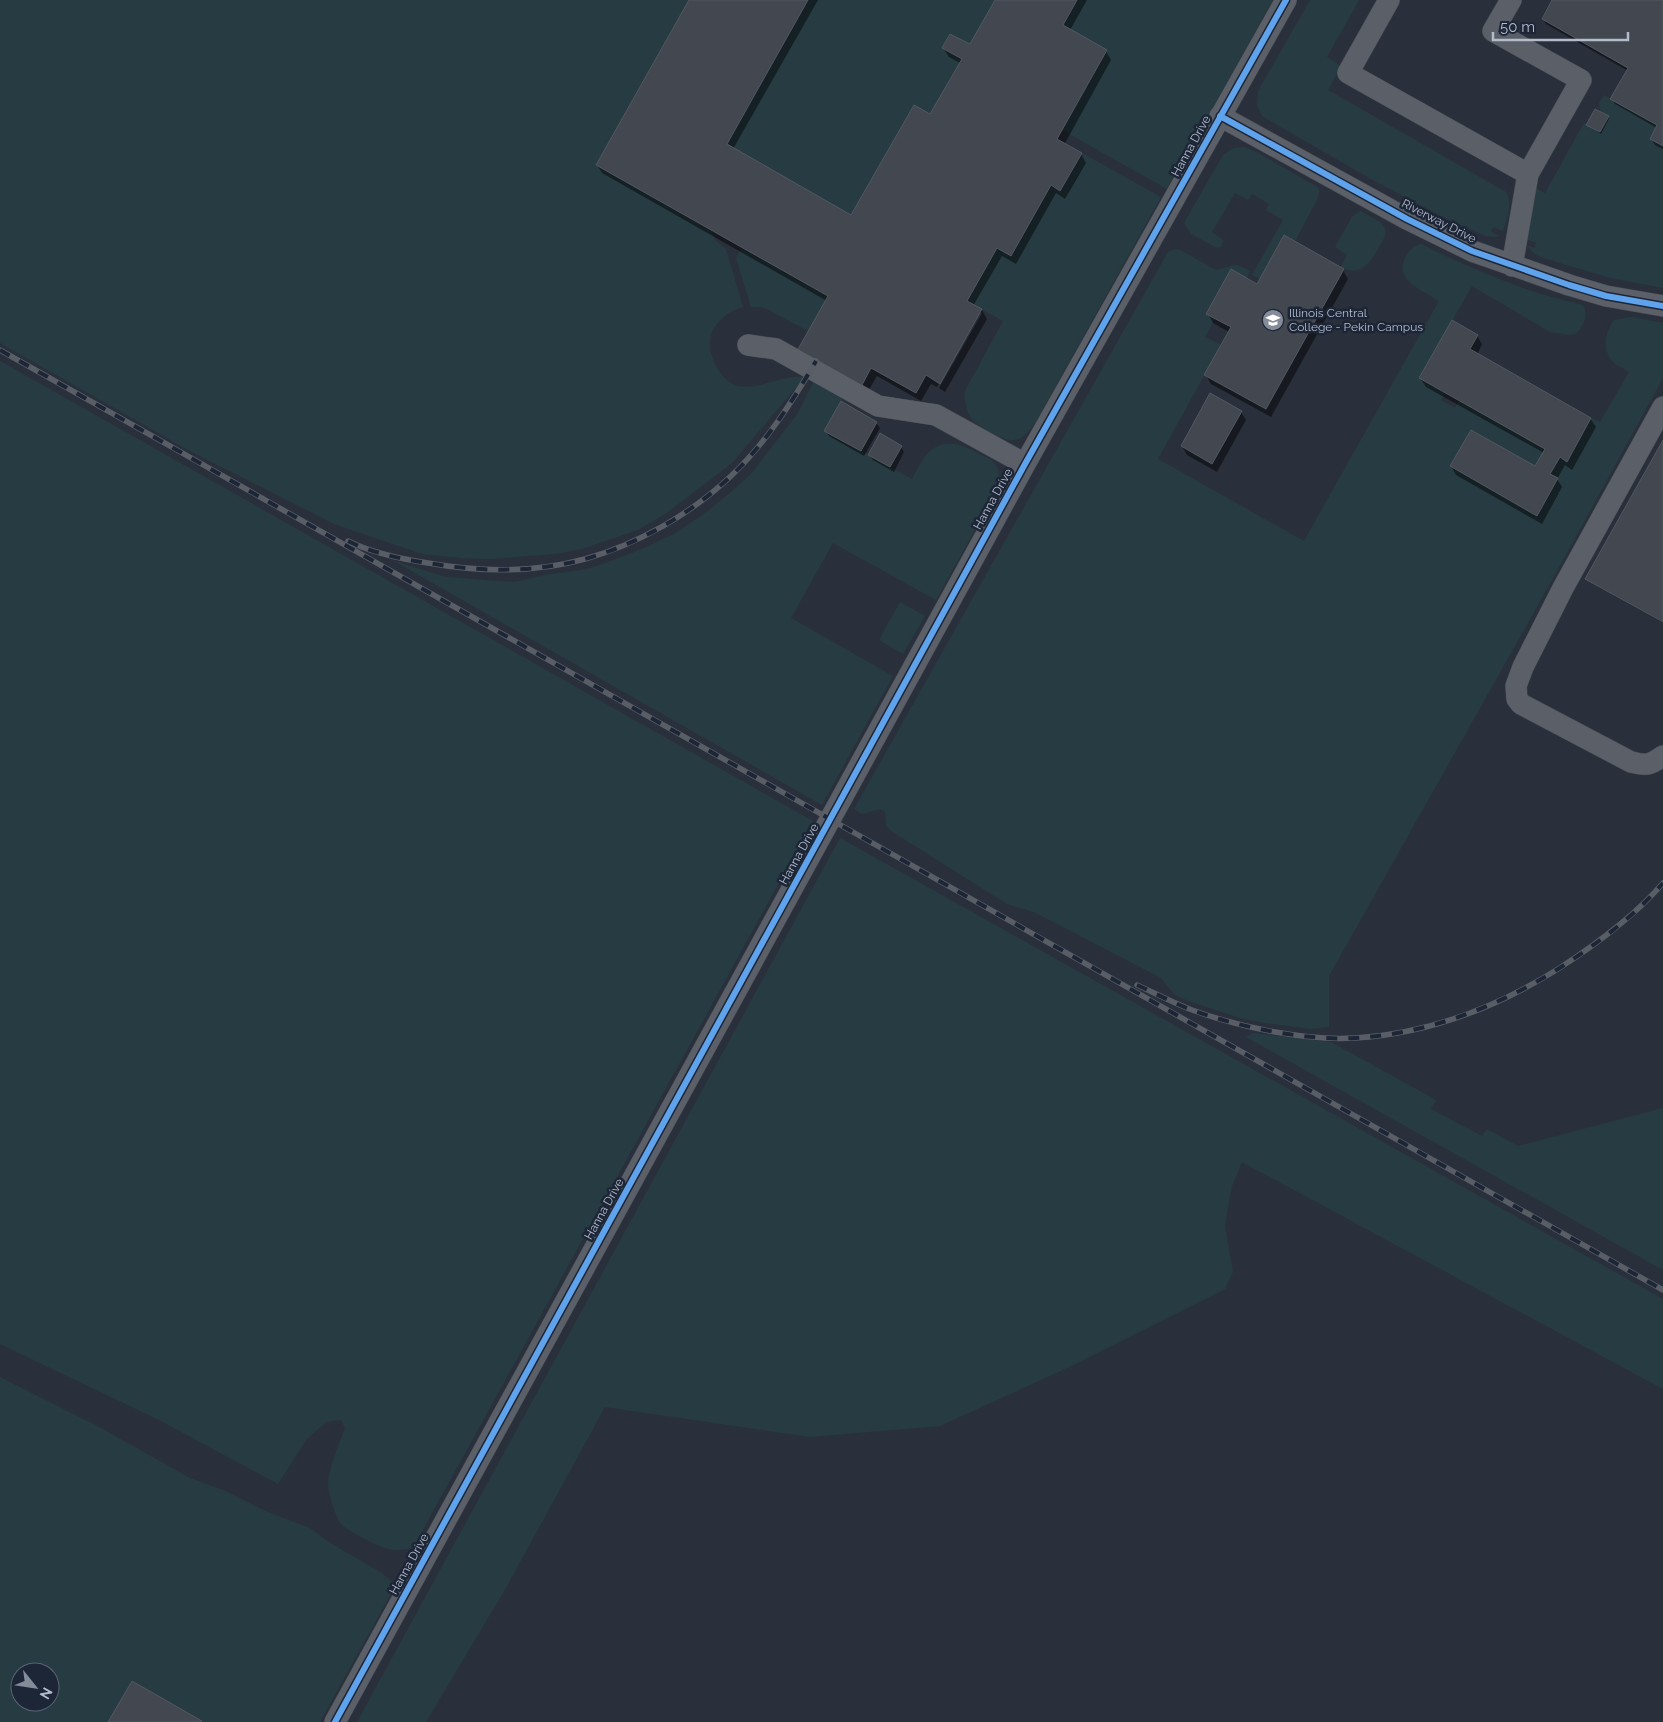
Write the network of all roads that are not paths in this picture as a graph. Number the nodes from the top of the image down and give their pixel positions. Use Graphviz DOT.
graph roads {
  1 [pos="1286,0"];
  2 [pos="1389,0"];
  3 [pos="1511,0"];
  4 [pos="1220,116"];
  5 [pos="1528,174"];
  6 [pos="1512,266"];
  7 [pos="1663,306"];
  8 [pos="748,345"];
  9 [pos="1663,407"];
  10 [pos="1025,464"];
  11 [pos="1663,756"];
  12 [pos="335,1722"];
  1 -- 4 [label="street, Hanna Drive"];
  2 -- 5 [label="street"];
  3 -- 5 [label="street"];
  4 -- 6 [label="street, Riverway Drive"];
  4 -- 10 [label="street, Hanna Drive"];
  5 -- 6 [label="street"];
  6 -- 7 [label="street, Riverway Drive"];
  8 -- 10 [label="street"];
  9 -- 11 [label="street"];
  10 -- 12 [label="street, Hanna Drive"];
}
